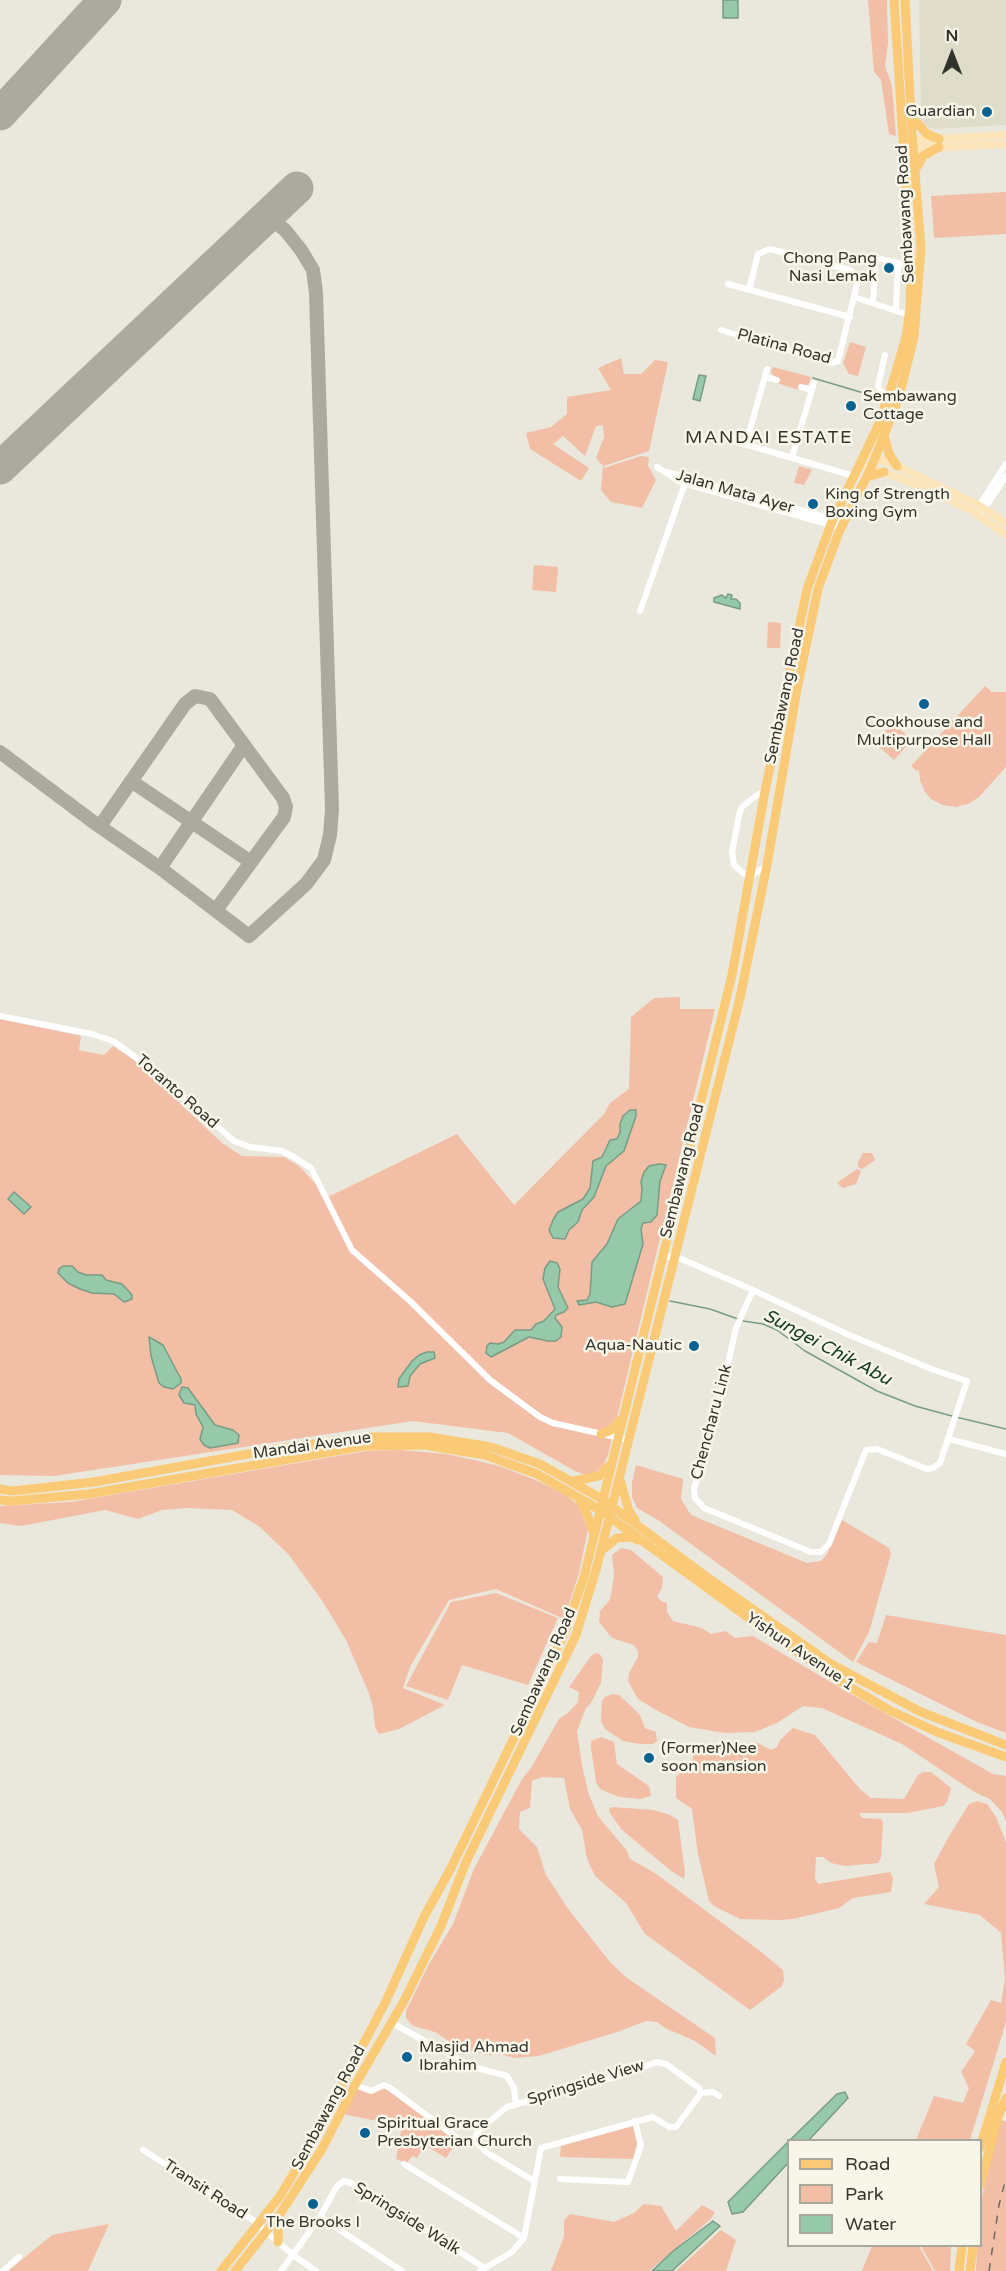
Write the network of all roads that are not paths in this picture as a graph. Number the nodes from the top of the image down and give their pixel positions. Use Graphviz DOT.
graph roads {
  1 [pos="894,0"];
  2 [pos="905,0"];
  3 [pos="911,116"];
  4 [pos="1006,135"];
  5 [pos="939,143"];
  6 [pos="913,144"];
  7 [pos="1006,144"];
  8 [pos="902,145"];
  9 [pos="915,171"];
  10 [pos="899,263"];
  11 [pos="911,263"];
  12 [pos="728,285"];
  13 [pos="748,290"];
  14 [pos="854,297"];
  15 [pos="873,303"];
  16 [pos="896,311"];
  17 [pos="909,315"];
  18 [pos="850,317"];
  19 [pos="721,330"];
  20 [pos="885,355"];
  21 [pos="767,369"];
  22 [pos="765,377"];
  23 [pos="777,380"];
  24 [pos="814,382"];
  25 [pos="801,387"];
  26 [pos="812,390"];
  27 [pos="889,395"];
  28 [pos="884,435"];
  29 [pos="724,438"];
  30 [pos="746,444"];
  31 [pos="870,456"];
  32 [pos="792,457"];
  33 [pos="861,464"];
  34 [pos="1006,464"];
  35 [pos="897,466"];
  36 [pos="869,472"];
  37 [pos="884,472"];
  38 [pos="854,476"];
  39 [pos="1006,476"];
  40 [pos="685,483"];
  41 [pos="979,511"];
  42 [pos="818,518"];
  43 [pos="832,522"];
  44 [pos="1006,523"];
  45 [pos="842,525"];
  46 [pos="1006,535"];
  47 [pos="640,611"];
  48 [pos="765,791"];
  49 [pos="767,865"];
  50 [pos="751,876"];
  51 [pos="0,1016"];
  52 [pos="674,1256"];
  53 [pos="662,1258"];
  54 [pos="753,1290"];
  55 [pos="621,1418"];
  56 [pos="601,1434"];
  57 [pos="617,1437"];
  58 [pos="949,1439"];
  59 [pos="629,1440"];
  60 [pos="1006,1454"];
  61 [pos="611,1465"];
  62 [pos="619,1476"];
  63 [pos="573,1481"];
  64 [pos="0,1490"];
  65 [pos="577,1496"];
  66 [pos="602,1499"];
  67 [pos="0,1500"];
  68 [pos="612,1506"];
  69 [pos="600,1510"];
  70 [pos="610,1517"];
  71 [pos="638,1525"];
  72 [pos="594,1536"];
  73 [pos="648,1544"];
  74 [pos="602,1550"];
  75 [pos="1006,1745"];
  76 [pos="1006,1757"];
  77 [pos="408,1953"];
  78 [pos="423,1964"];
  79 [pos="400,1970"];
  80 [pos="417,1976"];
  81 [pos="392,2023"];
  82 [pos="1006,2062"];
  83 [pos="355,2085"];
  84 [pos="701,2093"];
  85 [pos="719,2096"];
  86 [pos="1006,2098"];
  87 [pos="516,2104"];
  88 [pos="635,2121"];
  89 [pos="457,2138"];
  90 [pos="982,2145"];
  91 [pos="143,2150"];
  92 [pos="404,2164"];
  93 [pos="560,2179"];
  94 [pos="534,2181"];
  95 [pos="982,2182"];
  96 [pos="280,2214"];
  97 [pos="320,2217"];
  98 [pos="262,2228"];
  99 [pos="524,2238"];
  100 [pos="259,2240"];
  101 [pos="279,2243"];
  102 [pos="962,2247"];
  103 [pos="972,2247"];
  104 [pos="293,2255"];
  105 [pos="19,2257"];
  106 [pos="482,2270"];
  107 [pos="3,2271"];
  108 [pos="221,2271"];
  109 [pos="235,2271"];
  110 [pos="281,2271"];
  111 [pos="316,2271"];
  112 [pos="402,2271"];
  113 [pos="959,2271"];
  114 [pos="970,2271"];
  1 -- 8 [label="main road, Sembawang Road"];
  2 -- 3 [label="main road, Sembawang Road"];
  3 -- 5 [label="main road"];
  3 -- 6 [label="main road, Sembawang Road"];
  4 -- 5 [label="main road"];
  5 -- 6 [label="main road"];
  5 -- 7 [label="main road"];
  5 -- 9 [label="main road"];
  6 -- 8 [label="main road"];
  6 -- 9 [label="main road, Sembawang Road"];
  8 -- 11 [label="main road, Sembawang Road"];
  9 -- 28 [label="main road, Sembawang Road"];
  10 -- 11 [label="street"];
  10 -- 15 [label="street"];
  10 -- 16 [label="street"];
  11 -- 17 [label="main road, Sembawang Road"];
  12 -- 13 [label="street"];
  13 -- 14 [label="street"];
  13 -- 18 [label="street"];
  14 -- 15 [label="street"];
  14 -- 18 [label="street"];
  15 -- 16 [label="street"];
  16 -- 17 [label="street"];
  17 -- 27 [label="main road, Sembawang Road"];
  18 -- 19 [label="street, Platina Road"];
  20 -- 27 [label="street"];
  21 -- 22 [label="street"];
  22 -- 23 [label="street"];
  22 -- 30 [label="street"];
  24 -- 26 [label="street"];
  25 -- 26 [label="street"];
  26 -- 32 [label="street"];
  27 -- 31 [label="main road, Sembawang Road"];
  28 -- 31 [label="main road, Sembawang Road"];
  28 -- 35 [label="main road"];
  29 -- 30 [label="street"];
  30 -- 32 [label="street"];
  31 -- 33 [label="main road, Sembawang Road"];
  31 -- 35 [label="main road"];
  31 -- 36 [label="main road, Sembawang Road"];
  32 -- 38 [label="street"];
  33 -- 36 [label="main road"];
  33 -- 38 [label="main road, Sembawang Road"];
  34 -- 41 [label="street"];
  35 -- 41 [label="main road"];
  36 -- 37 [label="main road"];
  36 -- 45 [label="main road, Sembawang Road"];
  37 -- 41 [label="main road"];
  38 -- 43 [label="main road, Sembawang Road"];
  39 -- 41 [label="street"];
  40 -- 42 [label="street, Jalan Mata Ayer"];
  40 -- 42 [label="street, Jalan Mata Ayer"];
  40 -- 47 [label="street, Jalan Mata Ayer"];
  41 -- 44 [label="main road"];
  41 -- 46 [label="main road"];
  42 -- 43 [label="street, Jalan Mata Ayer"];
  43 -- 45 [label="street, Jalan Mata Ayer"];
  43 -- 48 [label="main road, Sembawang Road"];
  45 -- 49 [label="main road, Sembawang Road"];
  48 -- 50 [label="main road, Sembawang Road"];
  48 -- 50 [label="street"];
  49 -- 50 [label="street"];
  49 -- 52 [label="main road, Sembawang Road"];
  50 -- 53 [label="main road, Sembawang Road"];
  51 -- 56 [label="street, Toranto Road"];
  52 -- 53 [label="street"];
  52 -- 54 [label="street"];
  52 -- 59 [label="main road, Sembawang Road"];
  53 -- 55 [label="main road, Sembawang Road"];
  54 -- 58 [label="street, Chencharu Link"];
  54 -- 58 [label="street, Chencharu Link"];
  55 -- 56 [label="main road"];
  55 -- 57 [label="main road, Sembawang Road"];
  56 -- 57 [label="street, Toranto Road"];
  57 -- 59 [label="street, Toranto Road"];
  57 -- 61 [label="main road, Sembawang Road"];
  58 -- 60 [label="street"];
  59 -- 62 [label="main road, Sembawang Road"];
  61 -- 63 [label="main road"];
  61 -- 66 [label="main road, Sembawang Road"];
  62 -- 68 [label="main road, Sembawang Road"];
  62 -- 71 [label="main road"];
  63 -- 64 [label="main road, Mandai Avenue"];
  63 -- 66 [label="main road, Mandai Avenue"];
  65 -- 67 [label="main road, Mandai Avenue"];
  65 -- 69 [label="main road, Mandai Avenue"];
  65 -- 72 [label="main road"];
  66 -- 68 [label="main road, Mandai Avenue"];
  66 -- 69 [label="main road, Sembawang Road"];
  68 -- 70 [label="main road, Sembawang Road"];
  68 -- 71 [label="main road, Yishun Avenue 1"];
  69 -- 70 [label="main road, Mandai Avenue"];
  69 -- 72 [label="main road, Sembawang Road"];
  70 -- 73 [label="main road, Yishun Avenue 1"];
  70 -- 74 [label="main road, Sembawang Road"];
  71 -- 75 [label="main road, Yishun Avenue 1"];
  72 -- 77 [label="main road, Sembawang Road"];
  73 -- 74 [label="main road"];
  73 -- 76 [label="main road, Yishun Avenue 1"];
  74 -- 78 [label="main road, Sembawang Road"];
  77 -- 78 [label="main road"];
  77 -- 79 [label="main road, Sembawang Road"];
  78 -- 80 [label="main road, Sembawang Road"];
  79 -- 80 [label="main road"];
  79 -- 98 [label="main road, Sembawang Road"];
  80 -- 81 [label="main road, Sembawang Road"];
  81 -- 83 [label="main road, Sembawang Road"];
  81 -- 87 [label="street"];
  82 -- 90 [label="main road"];
  83 -- 89 [label="street"];
  83 -- 96 [label="main road, Sembawang Road"];
  84 -- 85 [label="street"];
  84 -- 87 [label="street, Springside View"];
  84 -- 88 [label="street"];
  86 -- 95 [label="main road"];
  87 -- 94 [label="street, Springside View"];
  88 -- 93 [label="street"];
  88 -- 94 [label="street"];
  91 -- 98 [label="street, Transit Road"];
  92 -- 99 [label="street"];
  94 -- 99 [label="street"];
  96 -- 98 [label="main road, Sembawang Road"];
  96 -- 101 [label="main road"];
  97 -- 104 [label="street, Springside Walk"];
  97 -- 106 [label="street, Springside Walk"];
  97 -- 112 [label="street"];
  98 -- 100 [label="main road, Sembawang Road"];
  98 -- 101 [label="street, Transit Road"];
  98 -- 108 [label="main road, Sembawang Road"];
  99 -- 106 [label="street"];
  100 -- 101 [label="main road"];
  100 -- 109 [label="main road, Sembawang Road"];
  101 -- 104 [label="street, Transit Road"];
  102 -- 113 [label="main road"];
  103 -- 114 [label="main road"];
  104 -- 110 [label="street, Springside Walk"];
  104 -- 111 [label="street, Transit Road"];
  105 -- 107 [label="street"];
}
